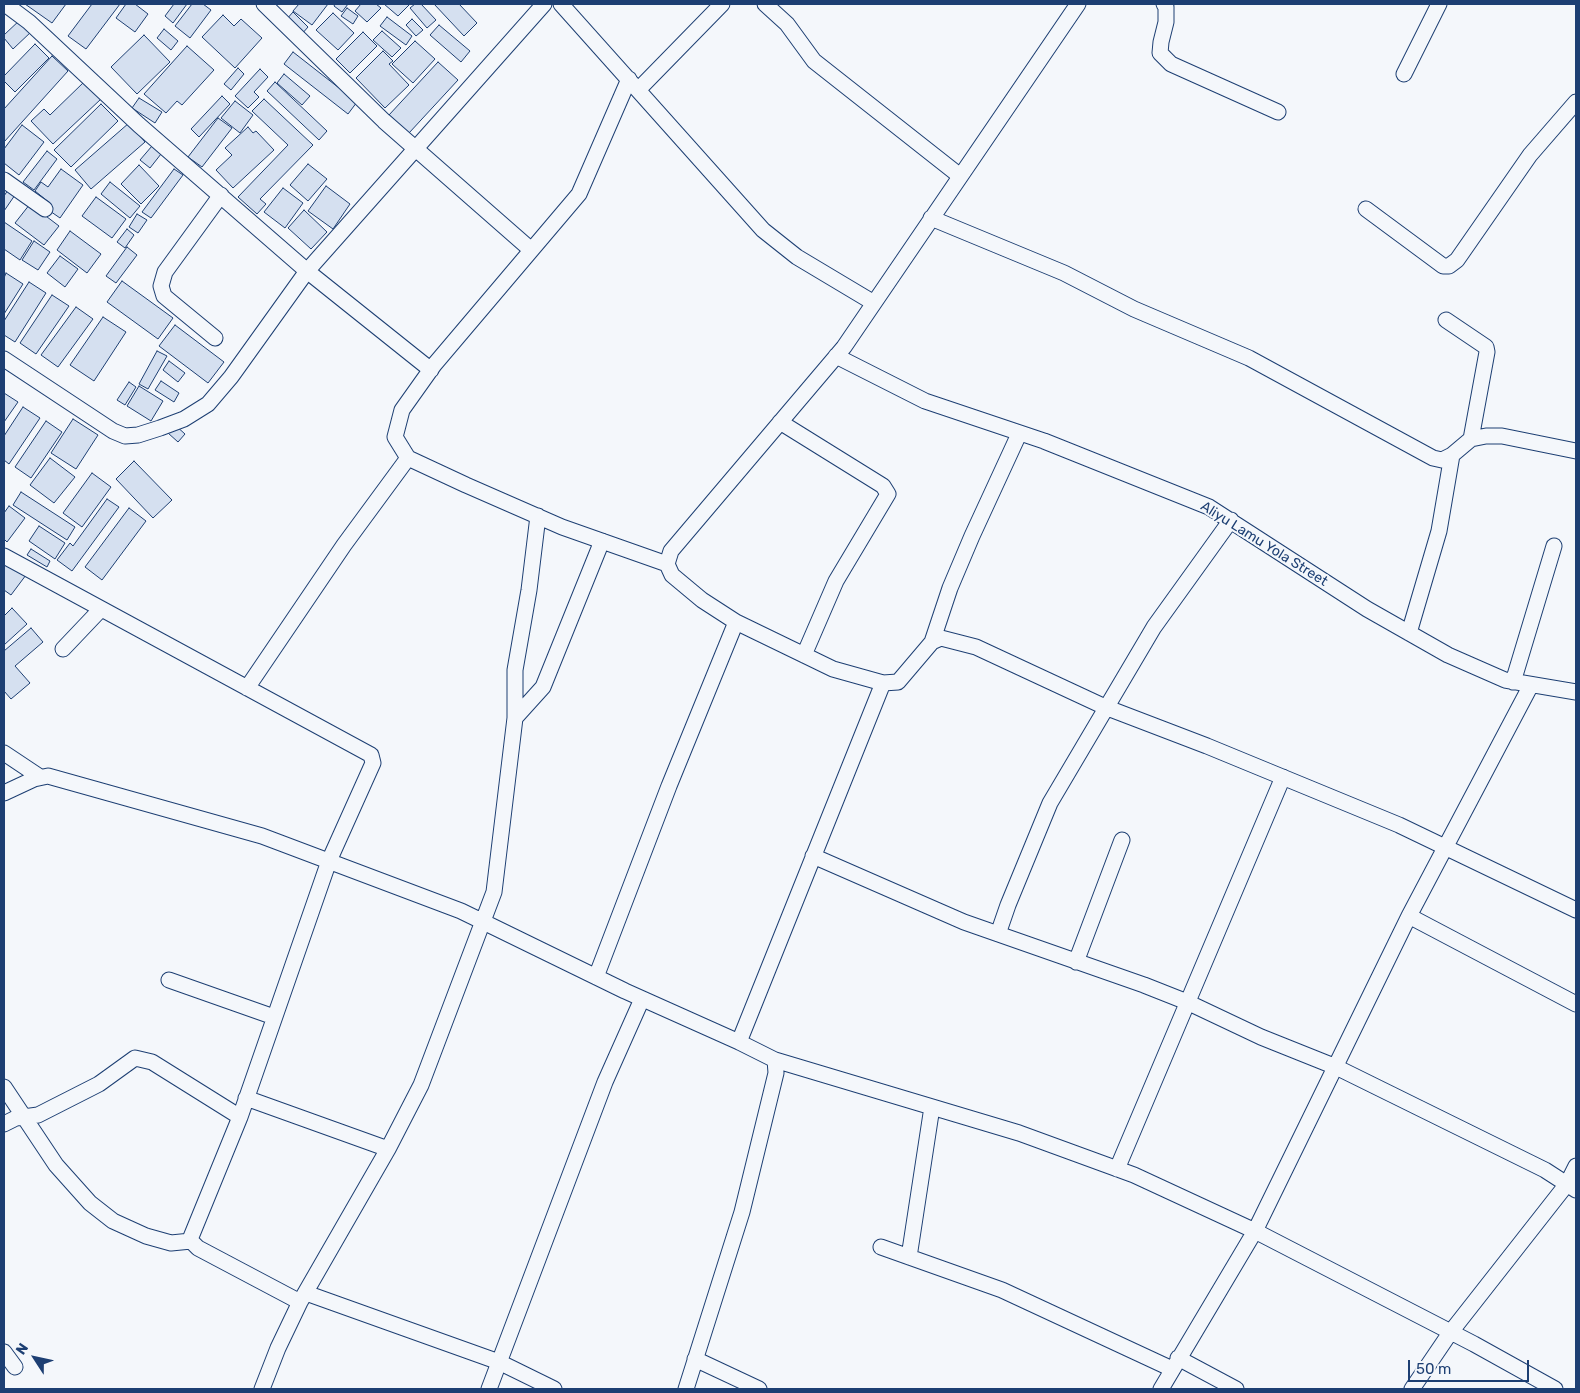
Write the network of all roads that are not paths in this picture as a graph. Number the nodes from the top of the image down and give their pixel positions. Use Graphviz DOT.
graph roads {
  1 [pos="264,4"];
  2 [pos="544,4"];
  3 [pos="561,4"];
  4 [pos="722,4"];
  5 [pos="765,4"];
  6 [pos="1078,4"];
  7 [pos="1164,4"];
  8 [pos="1439,4"];
  9 [pos="10,10"];
  10 [pos="1404,74"];
  11 [pos="633,85"];
  12 [pos="1576,102"];
  13 [pos="1278,112"];
  14 [pos="414,148"];
  15 [pos="960,176"];
  16 [pos="4,180"];
  17 [pos="221,195"];
  18 [pos="45,209"];
  19 [pos="1366,209"];
  20 [pos="931,218"];
  21 [pos="530,249"];
  22 [pos="307,271"];
  23 [pos="874,303"];
  24 [pos="1446,320"];
  25 [pos="215,338"];
  26 [pos="836,356"];
  27 [pos="4,359"];
  28 [pos="431,370"];
  29 [pos="780,422"];
  30 [pos="1019,434"];
  31 [pos="1471,439"];
  32 [pos="1576,451"];
  33 [pos="1452,455"];
  34 [pos="408,458"];
  35 [pos="538,516"];
  36 [pos="1231,520"];
  37 [pos="602,541"];
  38 [pos="1554,546"];
  39 [pos="4,556"];
  40 [pos="667,564"];
  41 [pos="101,609"];
  42 [pos="736,622"];
  43 [pos="1409,633"];
  44 [pos="932,642"];
  45 [pos="63,649"];
  46 [pos="804,655"];
  47 [pos="1513,682"];
  48 [pos="883,683"];
  49 [pos="1531,685"];
  50 [pos="248,688"];
  51 [pos="1576,692"];
  52 [pos="1105,707"];
  53 [pos="515,718"];
  54 [pos="4,752"];
  55 [pos="40,777"];
  56 [pos="1283,777"];
  57 [pos="4,793"];
  58 [pos="1122,840"];
  59 [pos="1444,847"];
  60 [pos="813,856"];
  61 [pos="328,861"];
  62 [pos="1576,910"];
  63 [pos="1409,916"];
  64 [pos="483,922"];
  65 [pos="998,934"];
  66 [pos="1076,962"];
  67 [pos="596,978"];
  68 [pos="169,980"];
  69 [pos="642,999"];
  70 [pos="1187,1002"];
  71 [pos="1576,1004"];
  72 [pos="274,1017"];
  73 [pos="740,1042"];
  74 [pos="775,1060"];
  75 [pos="1336,1067"];
  76 [pos="4,1087"];
  77 [pos="246,1098"];
  78 [pos="932,1107"];
  79 [pos="25,1116"];
  80 [pos="240,1117"];
  81 [pos="4,1124"];
  82 [pos="388,1148"];
  83 [pos="1576,1166"];
  84 [pos="1117,1169"];
  85 [pos="1571,1187"];
  86 [pos="1255,1231"];
  87 [pos="191,1241"];
  88 [pos="881,1247"];
  89 [pos="908,1257"];
  90 [pos="303,1298"];
  91 [pos="1450,1333"];
  92 [pos="4,1352"];
  93 [pos="695,1359"];
  94 [pos="499,1362"];
  95 [pos="1175,1363"];
  96 [pos="15,1367"];
  97 [pos="262,1389"];
  98 [pos="489,1389"];
  99 [pos="554,1389"];
  100 [pos="686,1389"];
  101 [pos="759,1389"];
  102 [pos="1161,1389"];
  103 [pos="1236,1389"];
  104 [pos="1412,1389"];
  105 [pos="1555,1389"];
  1 -- 14 [label="street"];
  2 -- 14 [label="street"];
  3 -- 11 [label="street"];
  4 -- 11 [label="street"];
  5 -- 15 [label="street"];
  6 -- 15 [label="street"];
  7 -- 13 [label="street"];
  8 -- 10 [label="street"];
  9 -- 17 [label="street"];
  11 -- 21 [label="street"];
  11 -- 23 [label="street"];
  12 -- 19 [label="street"];
  14 -- 21 [label="street"];
  14 -- 22 [label="street"];
  15 -- 20 [label="street"];
  16 -- 18 [label="street"];
  17 -- 22 [label="street"];
  17 -- 25 [label="street"];
  20 -- 23 [label="street"];
  20 -- 33 [label="street"];
  21 -- 28 [label="street"];
  22 -- 27 [label="street"];
  22 -- 28 [label="street"];
  23 -- 26 [label="street"];
  24 -- 31 [label="street"];
  26 -- 29 [label="street"];
  26 -- 30 [label="street, Aliyu Lamu Yola Street"];
  28 -- 34 [label="street"];
  29 -- 40 [label="street"];
  29 -- 46 [label="street"];
  30 -- 36 [label="street, Aliyu Lamu Yola Street"];
  30 -- 44 [label="street"];
  31 -- 32 [label="street"];
  31 -- 33 [label="street"];
  33 -- 43 [label="street"];
  34 -- 35 [label="street"];
  34 -- 50 [label="street"];
  35 -- 37 [label="street"];
  35 -- 53 [label="street"];
  36 -- 43 [label="street, Aliyu Lamu Yola Street"];
  36 -- 52 [label="street"];
  37 -- 40 [label="street"];
  37 -- 53 [label="street"];
  38 -- 47 [label="street"];
  39 -- 41 [label="street"];
  40 -- 42 [label="street"];
  41 -- 45 [label="street"];
  41 -- 50 [label="street"];
  42 -- 46 [label="street"];
  42 -- 67 [label="street"];
  43 -- 47 [label="street, Aliyu Lamu Yola Street"];
  44 -- 48 [label="street"];
  44 -- 52 [label="street"];
  46 -- 48 [label="street"];
  47 -- 49 [label="street, Aliyu Lamu Yola Street"];
  48 -- 60 [label="street"];
  49 -- 51 [label="street, Aliyu Lamu Yola Street"];
  49 -- 59 [label="street"];
  50 -- 61 [label="street"];
  52 -- 56 [label="street"];
  52 -- 65 [label="street"];
  53 -- 64 [label="street"];
  54 -- 55 [label="street"];
  55 -- 57 [label="street"];
  55 -- 61 [label="street"];
  56 -- 59 [label="street"];
  56 -- 70 [label="street"];
  58 -- 66 [label="street"];
  59 -- 62 [label="street"];
  59 -- 63 [label="street"];
  60 -- 65 [label="street"];
  60 -- 73 [label="street"];
  61 -- 64 [label="street"];
  61 -- 72 [label="street"];
  63 -- 71 [label="street"];
  63 -- 75 [label="street"];
  64 -- 67 [label="street"];
  64 -- 82 [label="street"];
  65 -- 66 [label="street"];
  66 -- 70 [label="street"];
  67 -- 69 [label="street"];
  68 -- 72 [label="street"];
  69 -- 73 [label="street"];
  69 -- 94 [label="street"];
  70 -- 75 [label="street"];
  70 -- 84 [label="street"];
  72 -- 77 [label="street"];
  73 -- 74 [label="street"];
  74 -- 78 [label="street"];
  74 -- 93 [label="street"];
  75 -- 85 [label="street"];
  75 -- 86 [label="street"];
  76 -- 79 [label="street"];
  77 -- 80 [label="street"];
  77 -- 82 [label="street"];
  78 -- 84 [label="street"];
  78 -- 89 [label="street"];
  79 -- 80 [label="street"];
  79 -- 81 [label="street"];
  79 -- 87 [label="street"];
  80 -- 87 [label="street"];
  82 -- 90 [label="street"];
  83 -- 85 [label="street"];
  84 -- 86 [label="street"];
  85 -- 91 [label="street"];
  86 -- 91 [label="street"];
  86 -- 95 [label="street"];
  87 -- 90 [label="street"];
  88 -- 89 [label="street"];
  89 -- 95 [label="street"];
  90 -- 94 [label="street"];
  90 -- 97 [label="street"];
  91 -- 104 [label="street"];
  91 -- 105 [label="street"];
  92 -- 96 [label="street"];
  93 -- 100 [label="street"];
  93 -- 101 [label="street"];
  94 -- 98 [label="street"];
  94 -- 99 [label="street"];
  95 -- 102 [label="street"];
  95 -- 103 [label="street"];
}
